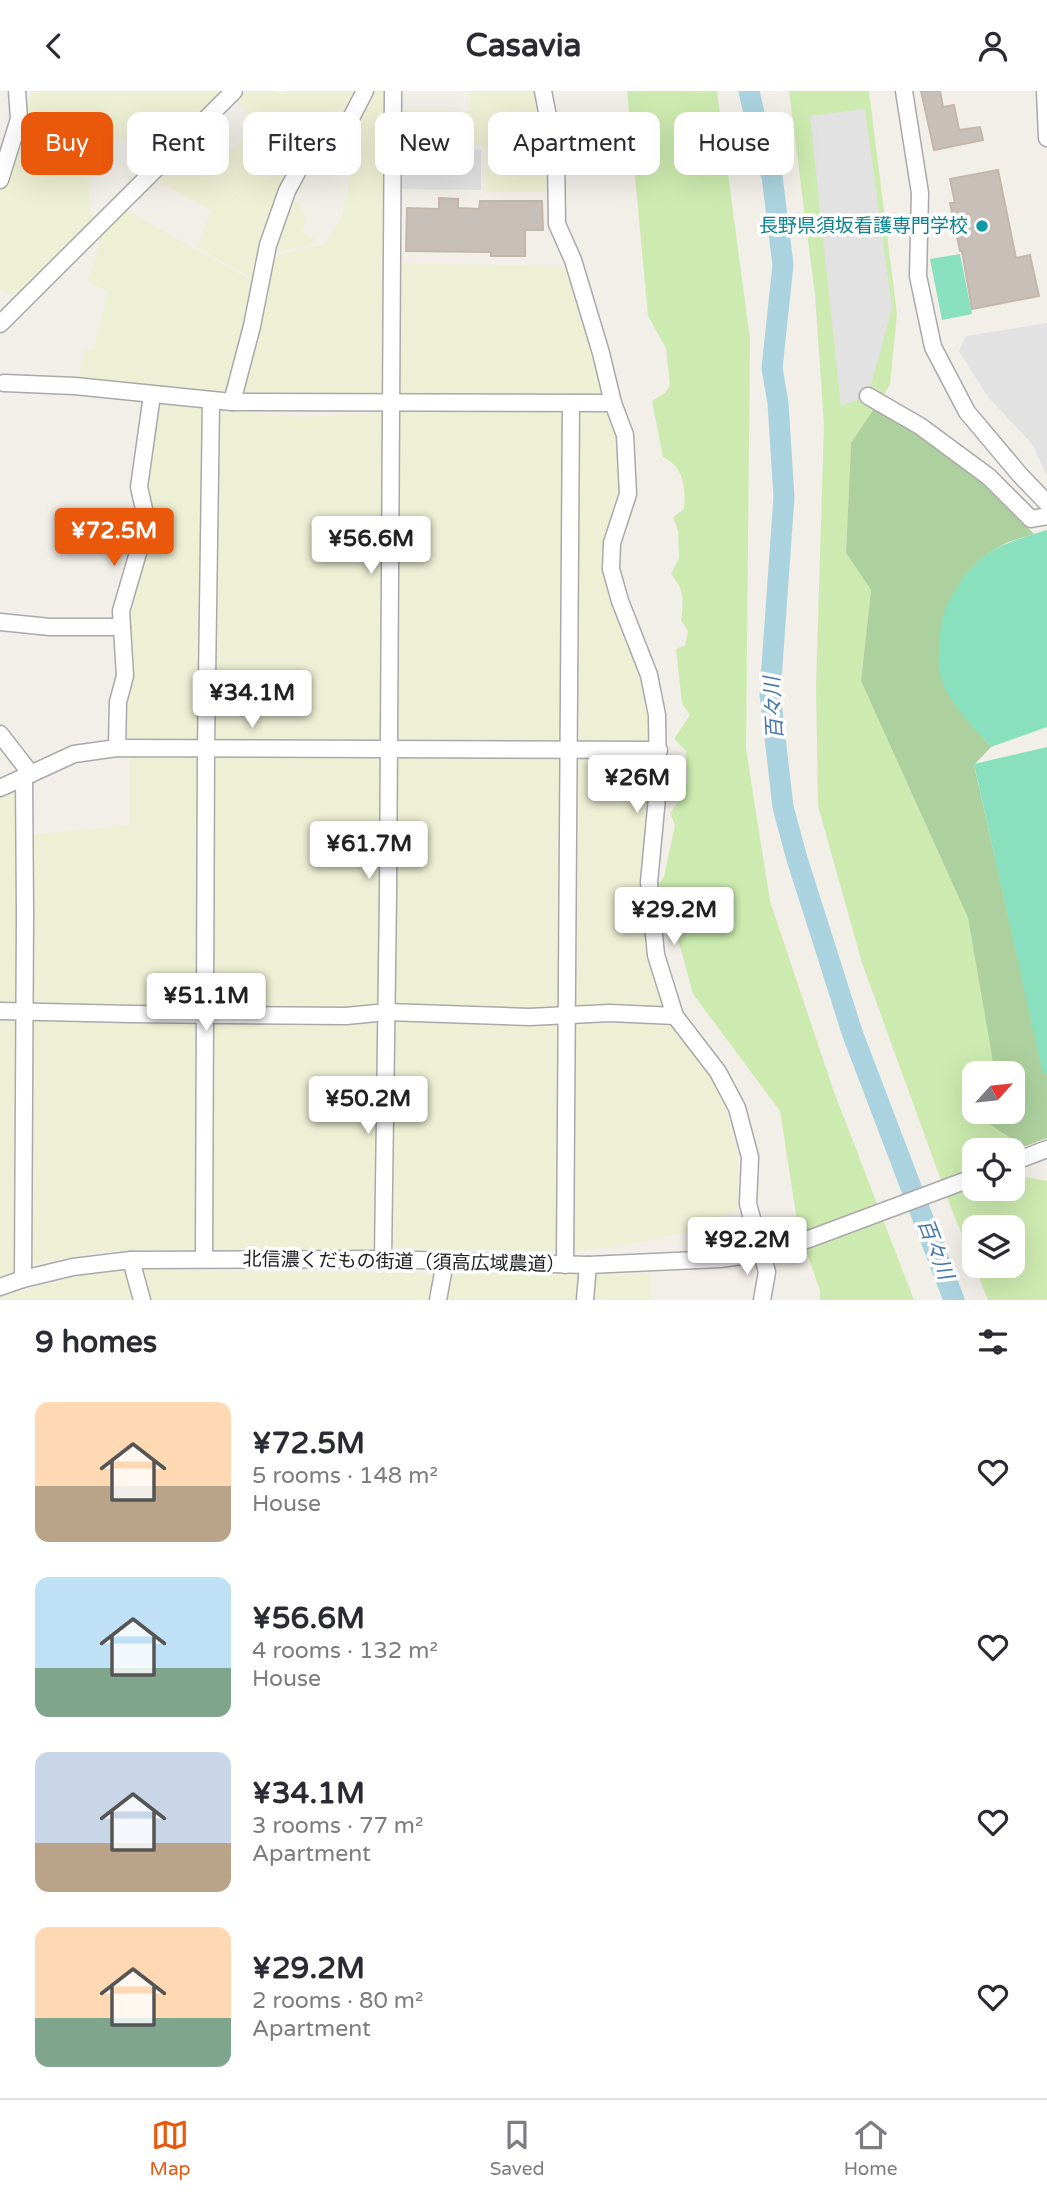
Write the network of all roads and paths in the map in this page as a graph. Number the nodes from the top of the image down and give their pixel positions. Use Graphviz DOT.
graph roads {
  1 [pos="18,91"];
  2 [pos="234,91"];
  3 [pos="365,91"];
  4 [pos="393,91"];
  5 [pos="543,91"];
  6 [pos="904,91"];
  7 [pos="1045,91"];
  8 [pos="1047,138"];
  9 [pos="0,180"];
  10 [pos="0,324"];
  11 [pos="1,384"];
  12 [pos="152,395"];
  13 [pos="868,396"];
  14 [pos="211,402"];
  15 [pos="232,403"];
  16 [pos="392,403"];
  17 [pos="571,403"];
  18 [pos="613,403"];
  19 [pos="1047,503"];
  20 [pos="1047,516"];
  21 [pos="0,622"];
  22 [pos="122,627"];
  23 [pos="0,734"];
  24 [pos="117,747"];
  25 [pos="206,748"];
  26 [pos="388,750"];
  27 [pos="567,750"];
  28 [pos="659,751"];
  29 [pos="28,776"];
  30 [pos="0,788"];
  31 [pos="0,1011"];
  32 [pos="24,1011"];
  33 [pos="387,1012"];
  34 [pos="204,1015"];
  35 [pos="567,1015"];
  36 [pos="675,1016"];
  37 [pos="1045,1150"];
  38 [pos="1025,1158"];
  39 [pos="962,1182"];
  40 [pos="763,1253"];
  41 [pos="131,1259"];
  42 [pos="204,1259"];
  43 [pos="383,1259"];
  44 [pos="445,1262"];
  45 [pos="565,1265"];
  46 [pos="588,1265"];
  47 [pos="23,1279"];
  48 [pos="0,1287"];
  49 [pos="142,1300"];
  50 [pos="438,1300"];
  51 [pos="585,1300"];
  52 [pos="762,1300"];
  1 -- 9 [label="street"];
  2 -- 10 [label="street"];
  3 -- 15 [label="street"];
  4 -- 16 [label="street"];
  5 -- 18 [label="street"];
  6 -- 19 [label="street"];
  7 -- 8 [label="street"];
  11 -- 12 [label="street"];
  12 -- 14 [label="street"];
  12 -- 22 [label="street"];
  13 -- 20 [label="street"];
  14 -- 15 [label="street"];
  14 -- 25 [label="street"];
  15 -- 16 [label="street"];
  16 -- 17 [label="street"];
  16 -- 26 [label="street"];
  17 -- 18 [label="street"];
  17 -- 27 [label="street"];
  18 -- 28 [label="street"];
  21 -- 22 [label="street"];
  22 -- 24 [label="street"];
  23 -- 29 [label="street"];
  24 -- 25 [label="street"];
  24 -- 29 [label="street"];
  25 -- 26 [label="street"];
  25 -- 34 [label="street"];
  26 -- 27 [label="street"];
  26 -- 33 [label="street"];
  27 -- 28 [label="street"];
  27 -- 35 [label="street"];
  28 -- 36 [label="street"];
  29 -- 30 [label="street"];
  29 -- 32 [label="street"];
  31 -- 32 [label="street"];
  32 -- 34 [label="street"];
  32 -- 47 [label="street"];
  33 -- 34 [label="street"];
  33 -- 35 [label="street"];
  33 -- 43 [label="street"];
  34 -- 42 [label="street"];
  35 -- 36 [label="street"];
  35 -- 45 [label="street"];
  36 -- 40 [label="street"];
  37 -- 38 [label="street"];
  39 -- 40 [label="street, 北信濃くだもの街道（須高広域農道）"];
  40 -- 46 [label="street, 北信濃くだもの街道（須高広域農道）"];
  40 -- 52 [label="street"];
  41 -- 42 [label="street, 北信濃くだもの街道（須高広域農道）"];
  41 -- 47 [label="street, 北信濃くだもの街道（須高広域農道）"];
  41 -- 49 [label="street"];
  42 -- 43 [label="street, 北信濃くだもの街道（須高広域農道）"];
  43 -- 44 [label="street, 北信濃くだもの街道（須高広域農道）"];
  44 -- 45 [label="street, 北信濃くだもの街道（須高広域農道）"];
  44 -- 50 [label="street"];
  45 -- 46 [label="street, 北信濃くだもの街道（須高広域農道）"];
  46 -- 51 [label="street"];
  47 -- 48 [label="street, 北信濃くだもの街道（須高広域農道）"];
}
